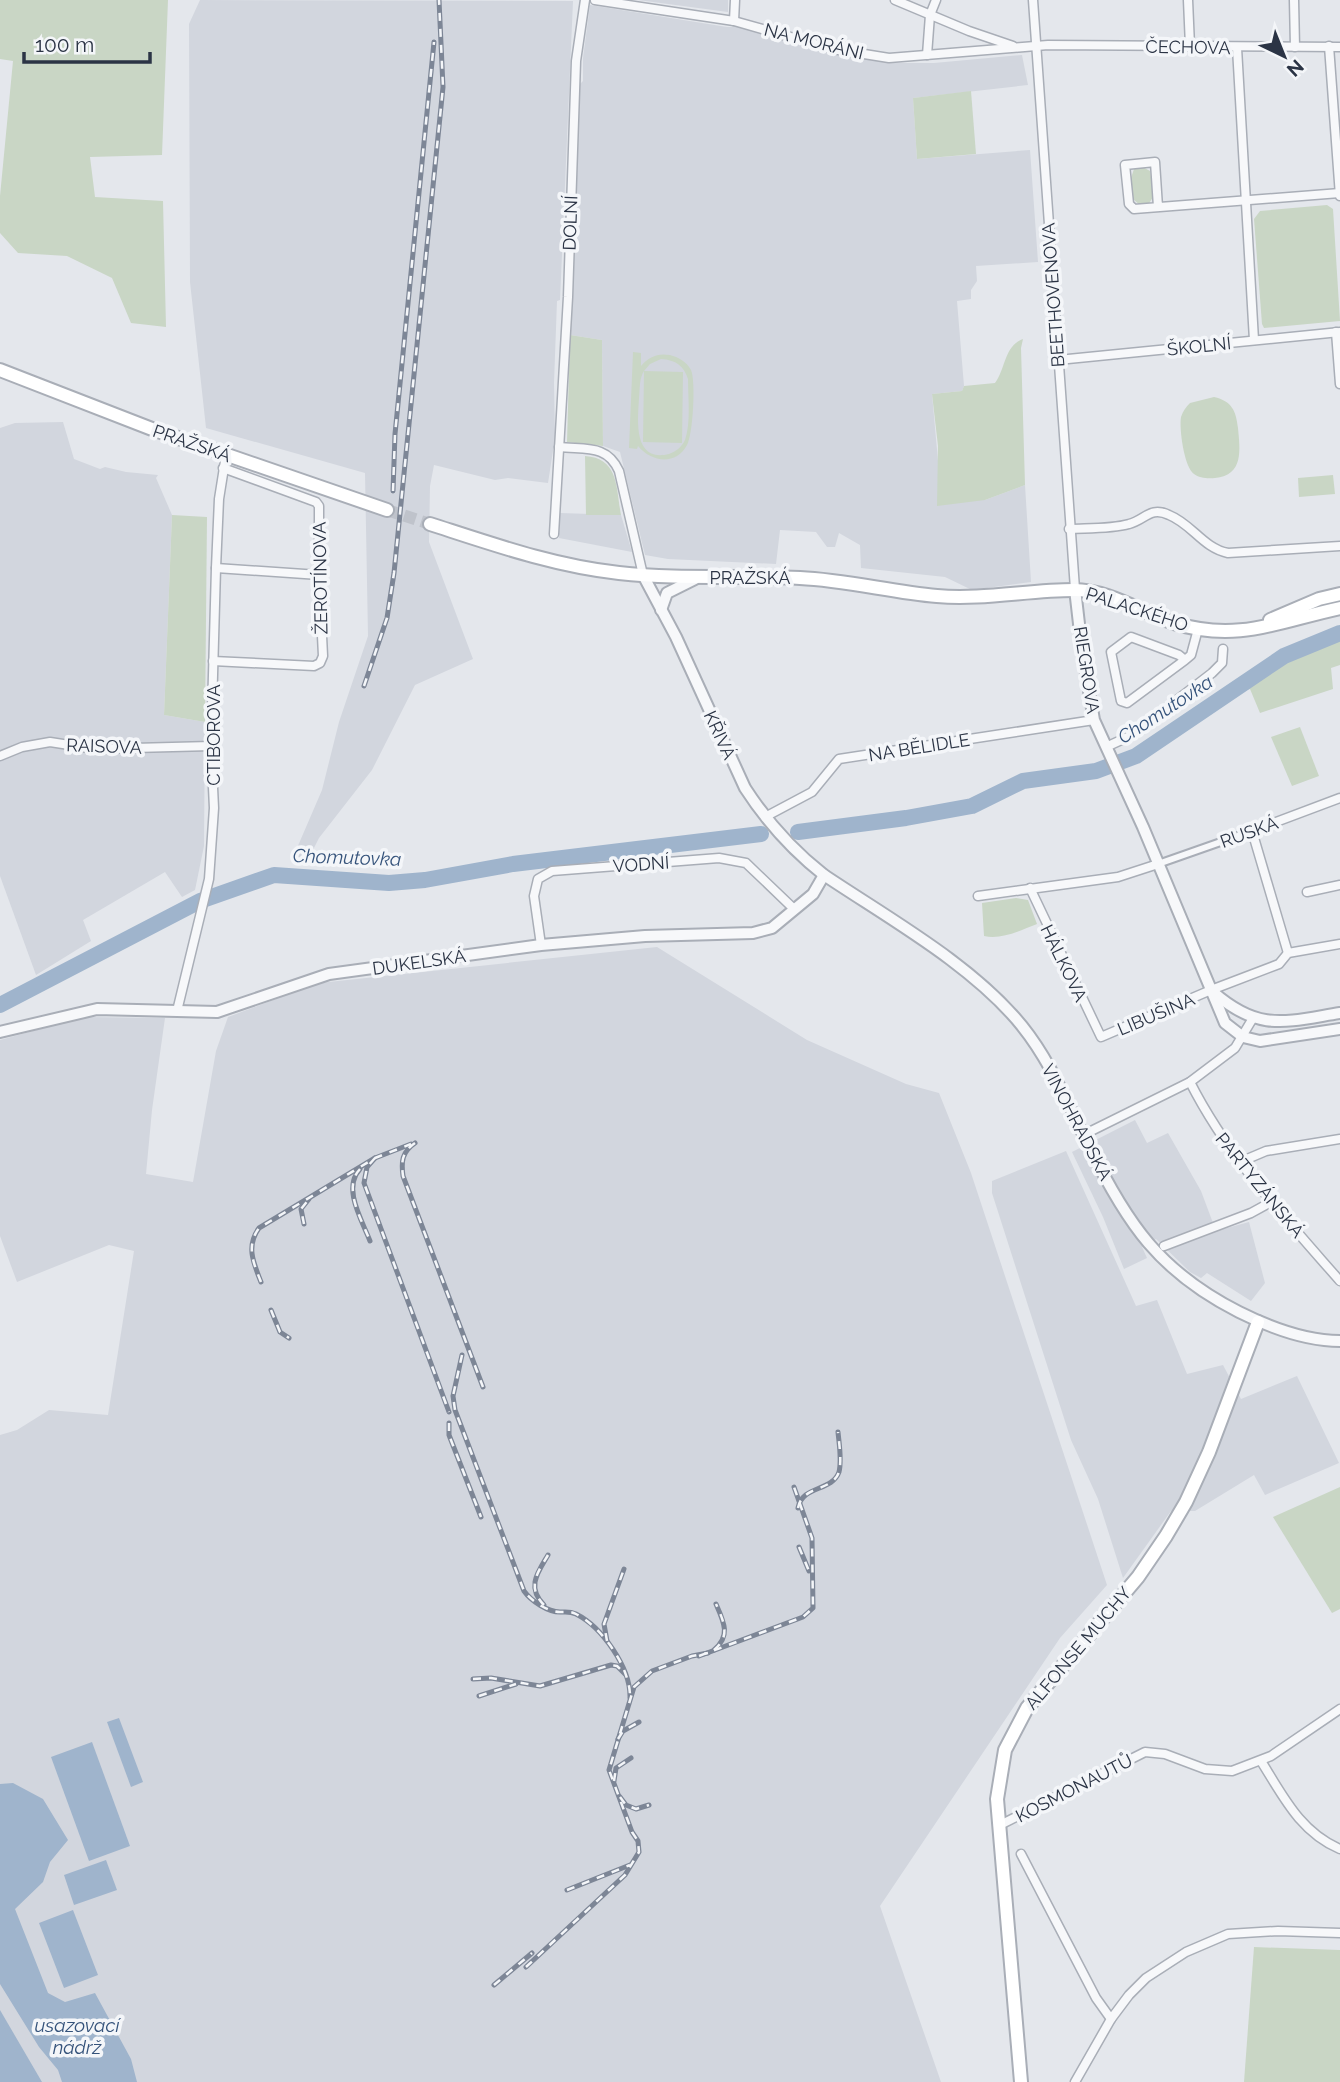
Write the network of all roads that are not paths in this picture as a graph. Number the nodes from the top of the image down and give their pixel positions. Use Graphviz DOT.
graph roads {
  1 [pos="585,0"];
  2 [pos="594,0"];
  3 [pos="735,0"];
  4 [pos="895,0"];
  5 [pos="936,0"];
  6 [pos="1033,0"];
  7 [pos="1188,0"];
  8 [pos="1294,0"];
  9 [pos="930,15"];
  10 [pos="734,21"];
  11 [pos="1036,46"];
  12 [pos="1191,46"];
  13 [pos="1329,46"];
  14 [pos="1295,47"];
  15 [pos="1340,47"];
  16 [pos="1019,48"];
  17 [pos="1237,48"];
  18 [pos="926,55"];
  19 [pos="1340,194"];
  20 [pos="1245,201"];
  21 [pos="1158,207"];
  22 [pos="1338,332"];
  23 [pos="1254,340"];
  24 [pos="1058,359"];
  25 [pos="0,370"];
  26 [pos="1340,384"];
  27 [pos="559,447"];
  28 [pos="226,455"];
  29 [pos="223,468"];
  30 [pos="387,510"];
  31 [pos="430,524"];
  32 [pos="1069,529"];
  33 [pos="554,534"];
  34 [pos="1340,546"];
  35 [pos="216,568"];
  36 [pos="319,575"];
  37 [pos="643,575"];
  38 [pos="701,577"];
  39 [pos="1075,589"];
  40 [pos="1340,594"];
  41 [pos="1340,608"];
  42 [pos="661,610"];
  43 [pos="1198,629"];
  44 [pos="1237,632"];
  45 [pos="1223,649"];
  46 [pos="1185,660"];
  47 [pos="213,661"];
  48 [pos="1094,720"];
  49 [pos="211,746"];
  50 [pos="1108,752"];
  51 [pos="0,756"];
  52 [pos="1340,798"];
  53 [pos="765,817"];
  54 [pos="1252,831"];
  55 [pos="1158,864"];
  56 [pos="824,875"];
  57 [pos="1340,885"];
  58 [pos="1030,888"];
  59 [pos="1307,892"];
  60 [pos="978,896"];
  61 [pos="794,909"];
  62 [pos="1340,944"];
  63 [pos="541,945"];
  64 [pos="1288,953"];
  65 [pos="1211,990"];
  66 [pos="177,1011"];
  67 [pos="1340,1013"];
  68 [pos="1253,1018"];
  69 [pos="1340,1029"];
  70 [pos="0,1032"];
  71 [pos="1101,1037"];
  72 [pos="1242,1037"];
  73 [pos="1190,1082"];
  74 [pos="1083,1135"];
  75 [pos="1340,1139"];
  76 [pos="1240,1162"];
  77 [pos="1271,1202"];
  78 [pos="1164,1246"];
  79 [pos="1340,1281"];
  80 [pos="1258,1322"];
  81 [pos="1340,1341"];
  82 [pos="1340,1709"];
  83 [pos="1261,1761"];
  84 [pos="998,1826"];
  85 [pos="1340,1849"];
  86 [pos="1021,1854"];
  87 [pos="1340,1933"];
  88 [pos="1111,2019"];
  89 [pos="1021,2082"];
  90 [pos="1075,2082"];
  1 -- 27 [label="street, DOLNÍ"];
  2 -- 10 [label="street, NA MORÁNI"];
  3 -- 10 [label="street"];
  4 -- 9 [label="street"];
  5 -- 9 [label="street"];
  6 -- 11 [label="street, BEETHOVENOVA"];
  7 -- 12 [label="street"];
  8 -- 14 [label="street"];
  9 -- 16 [label="street"];
  9 -- 18 [label="street"];
  10 -- 18 [label="street, NA MORÁNI"];
  11 -- 12 [label="street, ČECHOVA"];
  11 -- 16 [label="street, NA MORÁNI"];
  11 -- 24 [label="street, BEETHOVENOVA"];
  12 -- 17 [label="street, ČECHOVA"];
  13 -- 14 [label="street, ČECHOVA"];
  13 -- 15 [label="street, ČECHOVA"];
  13 -- 19 [label="street"];
  14 -- 17 [label="street, ČECHOVA"];
  16 -- 18 [label="street, NA MORÁNI"];
  17 -- 20 [label="street"];
  19 -- 20 [label="street"];
  20 -- 21 [label="street"];
  20 -- 23 [label="street"];
  21 -- 21 [label="street"];
  22 -- 23 [label="street, ŠKOLNÍ"];
  22 -- 26 [label="street"];
  23 -- 24 [label="street, ŠKOLNÍ"];
  24 -- 32 [label="street, BEETHOVENOVA"];
  25 -- 28 [label="main road, PRAŽSKÁ"];
  27 -- 33 [label="street, DOLNÍ"];
  27 -- 37 [label="street"];
  28 -- 29 [label="street, CTIBOROVA"];
  28 -- 30 [label="main road, PRAŽSKÁ"];
  29 -- 35 [label="street, CTIBOROVA"];
  29 -- 36 [label="street, ŽEROTÍNOVA"];
  31 -- 37 [label="main road, PRAŽSKÁ"];
  32 -- 34 [label="street"];
  32 -- 39 [label="street, BEETHOVENOVA"];
  35 -- 36 [label="street"];
  35 -- 47 [label="street, CTIBOROVA"];
  36 -- 47 [label="street, ŽEROTÍNOVA"];
  37 -- 38 [label="main road, PRAŽSKÁ"];
  37 -- 42 [label="street, KŘIVÁ"];
  38 -- 39 [label="main road, PRAŽSKÁ"];
  38 -- 42 [label="street"];
  39 -- 43 [label="main road, PALACKÉHO"];
  39 -- 48 [label="street, RIEGROVA"];
  40 -- 44 [label="main road, PALACKÉHO"];
  41 -- 44 [label="main road, PALACKÉHO"];
  42 -- 53 [label="street, KŘIVÁ"];
  43 -- 44 [label="main road, PALACKÉHO"];
  43 -- 46 [label="street, PALACKÉHO"];
  45 -- 50 [label="street"];
  46 -- 46 [label="street, PALACKÉHO"];
  47 -- 49 [label="street, CTIBOROVA"];
  48 -- 50 [label="street, RIEGROVA"];
  48 -- 53 [label="street, NA BĚLIDLE"];
  49 -- 51 [label="street, RAISOVA"];
  49 -- 66 [label="street, CTIBOROVA"];
  50 -- 55 [label="street, RIEGROVA"];
  52 -- 54 [label="street, RUSKÁ"];
  53 -- 56 [label="street, KŘIVÁ"];
  54 -- 55 [label="street, RUSKÁ"];
  54 -- 64 [label="street"];
  55 -- 58 [label="street"];
  55 -- 65 [label="street, RIEGROVA"];
  56 -- 61 [label="street, DUKELSKÁ"];
  56 -- 74 [label="street, VINOHRADSKÁ"];
  57 -- 59 [label="street"];
  58 -- 60 [label="street"];
  58 -- 71 [label="street, HÁLKOVA"];
  61 -- 63 [label="street, DUKELSKÁ"];
  61 -- 63 [label="street, VODNÍ"];
  62 -- 64 [label="street"];
  63 -- 66 [label="street, DUKELSKÁ"];
  64 -- 65 [label="street, LIBUŠINA"];
  65 -- 68 [label="street"];
  65 -- 71 [label="street, LIBUŠINA"];
  65 -- 72 [label="street, RIEGROVA"];
  66 -- 70 [label="street, DUKELSKÁ"];
  67 -- 68 [label="street"];
  68 -- 72 [label="street"];
  69 -- 72 [label="street"];
  72 -- 73 [label="street"];
  73 -- 74 [label="street"];
  73 -- 76 [label="street, PARTYZÁNSKÁ"];
  74 -- 80 [label="street, VINOHRADSKÁ"];
  75 -- 76 [label="street"];
  76 -- 77 [label="street, PARTYZÁNSKÁ"];
  77 -- 78 [label="street"];
  77 -- 79 [label="street, PARTYZÁNSKÁ"];
  80 -- 81 [label="street, VINOHRADSKÁ"];
  80 -- 84 [label="main road, ALFONSE MUCHY"];
  82 -- 83 [label="street, KOSMONAUTŮ"];
  83 -- 84 [label="street, KOSMONAUTŮ"];
  83 -- 85 [label="street"];
  84 -- 89 [label="main road, ALFONSE MUCHY"];
  86 -- 88 [label="street"];
  87 -- 88 [label="street"];
  88 -- 90 [label="street"];
}
